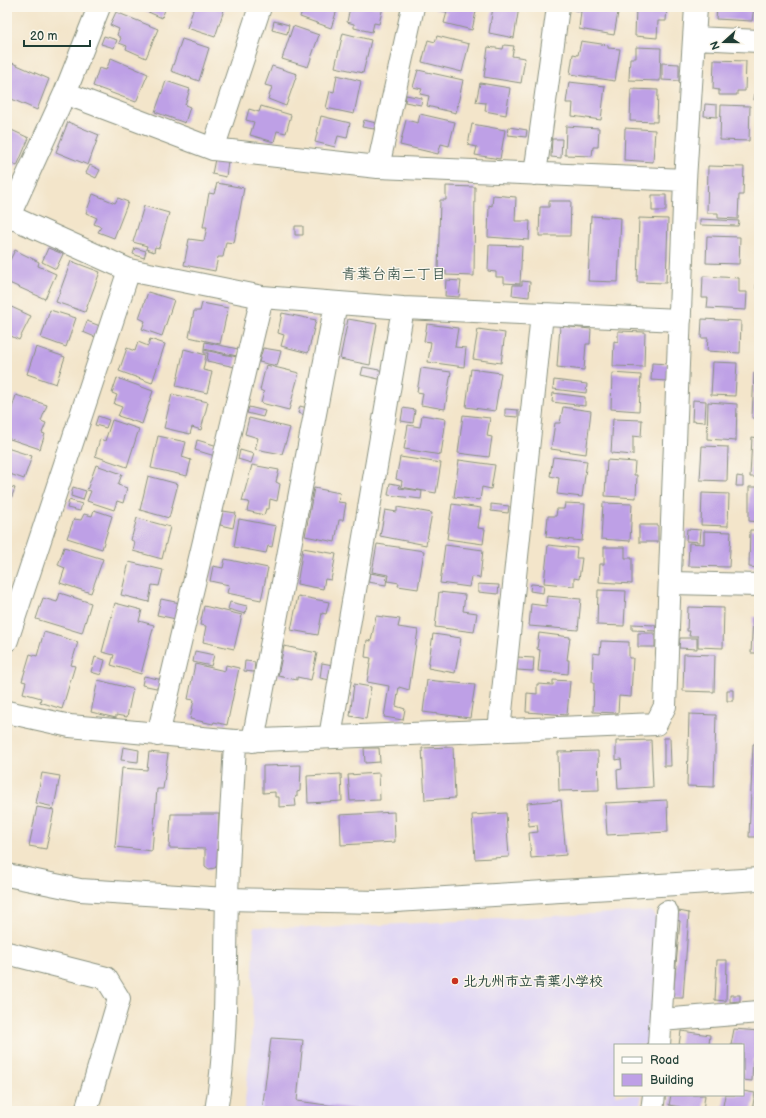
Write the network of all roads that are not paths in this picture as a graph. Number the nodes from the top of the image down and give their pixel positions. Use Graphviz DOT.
graph roads {
  1 [pos="260,7"];
  2 [pos="412,7"];
  3 [pos="558,7"];
  4 [pos="696,7"];
  5 [pos="96,8"];
  6 [pos="695,38"];
  7 [pos="759,42"];
  8 [pos="65,93"];
  9 [pos="213,149"];
  10 [pos="378,167"];
  11 [pos="535,174"];
  12 [pos="685,180"];
  13 [pos="8,218"];
  14 [pos="129,270"];
  15 [pos="262,297"];
  16 [pos="336,303"];
  17 [pos="403,308"];
  18 [pos="542,314"];
  19 [pos="680,320"];
  20 [pos="670,583"];
  21 [pos="759,585"];
  22 [pos="7,640"];
  23 [pos="7,712"];
  24 [pos="499,731"];
  25 [pos="158,735"];
  26 [pos="330,737"];
  27 [pos="244,741"];
  28 [pos="7,875"];
  29 [pos="759,879"];
  30 [pos="227,899"];
  31 [pos="667,912"];
  32 [pos="7,953"];
  33 [pos="759,1012"];
  34 [pos="661,1020"];
  35 [pos="659,1044"];
  36 [pos="654,1096"];
  37 [pos="86,1111"];
  38 [pos="216,1111"];
  39 [pos="652,1111"];
  1 -- 9 [label="street"];
  2 -- 10 [label="street"];
  3 -- 11 [label="street"];
  4 -- 6 [label="street"];
  5 -- 8 [label="street"];
  6 -- 7 [label="street"];
  6 -- 12 [label="street"];
  8 -- 9 [label="street"];
  8 -- 13 [label="street"];
  9 -- 10 [label="street"];
  10 -- 11 [label="street"];
  11 -- 12 [label="street"];
  12 -- 19 [label="street"];
  13 -- 14 [label="street"];
  14 -- 15 [label="street"];
  14 -- 22 [label="street"];
  15 -- 16 [label="street"];
  15 -- 25 [label="street"];
  16 -- 17 [label="street"];
  16 -- 27 [label="street"];
  17 -- 18 [label="street"];
  17 -- 26 [label="street"];
  18 -- 19 [label="street"];
  18 -- 24 [label="street"];
  19 -- 20 [label="street"];
  20 -- 21 [label="street"];
  20 -- 24 [label="street"];
  23 -- 25 [label="street"];
  24 -- 26 [label="street"];
  25 -- 27 [label="street"];
  26 -- 27 [label="street"];
  27 -- 30 [label="street"];
  28 -- 30 [label="street"];
  29 -- 30 [label="street"];
  30 -- 38 [label="street"];
  31 -- 34 [label="street"];
  32 -- 37 [label="street"];
  33 -- 34 [label="street"];
  34 -- 35 [label="street"];
  36 -- 39 [label="street"];
}
